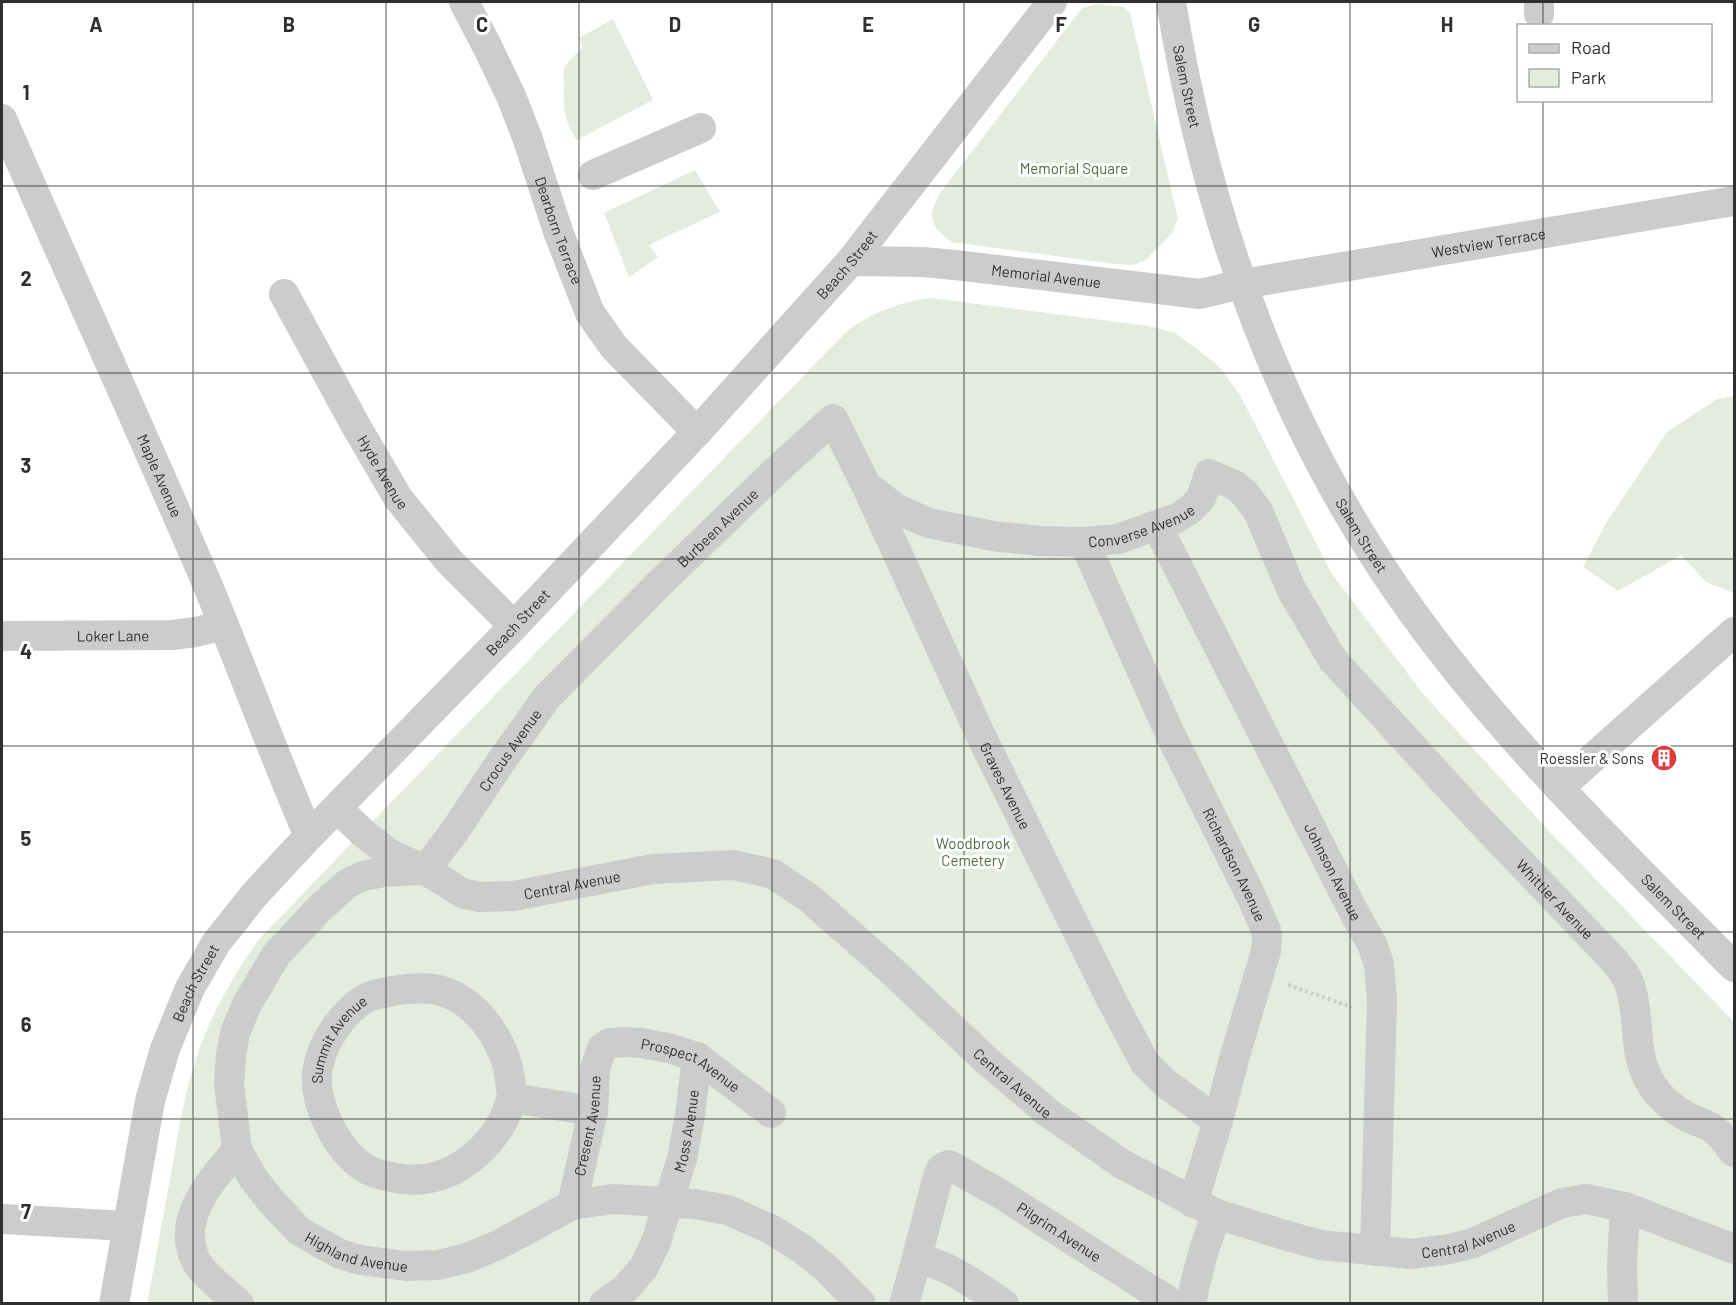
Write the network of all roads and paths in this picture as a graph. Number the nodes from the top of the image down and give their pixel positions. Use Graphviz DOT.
graph roads {
  1 [pos="464,2"];
  2 [pos="1052,2"];
  3 [pos="1171,2"];
  4 [pos="2,119"];
  5 [pos="701,128"];
  6 [pos="593,175"];
  7 [pos="1734,201"];
  8 [pos="851,261"];
  9 [pos="1242,284"];
  10 [pos="284,294"];
  11 [pos="833,419"];
  12 [pos="697,432"];
  13 [pos="867,487"];
  14 [pos="1157,526"];
  15 [pos="1084,542"];
  16 [pos="224,625"];
  17 [pos="514,626"];
  18 [pos="1734,632"];
  19 [pos="2,636"];
  20 [pos="604,639"];
  21 [pos="1333,660"];
  22 [pos="1559,788"];
  23 [pos="337,808"];
  24 [pos="309,836"];
  25 [pos="425,870"];
  26 [pos="1734,967"];
  27 [pos="1259,975"];
  28 [pos="1381,1017"];
  29 [pos="602,1048"];
  30 [pos="697,1057"];
  31 [pos="512,1098"];
  32 [pos="593,1112"];
  33 [pos="771,1113"];
  34 [pos="1218,1121"];
  35 [pos="237,1150"];
  36 [pos="1734,1152"];
  37 [pos="668,1202"];
  38 [pos="572,1205"];
  39 [pos="1625,1207"];
  40 [pos="1205,1208"];
  41 [pos="2,1219"];
  42 [pos="127,1226"];
  43 [pos="1734,1249"];
  44 [pos="1375,1251"];
  45 [pos="918,1259"];
  46 [pos="114,1304"];
  47 [pos="239,1304"];
  48 [pos="604,1304"];
  49 [pos="861,1304"];
  50 [pos="904,1304"];
  51 [pos="1004,1304"];
  52 [pos="1173,1304"];
  53 [pos="1191,1304"];
  54 [pos="1623,1304"];
  1 -- 12 [label="street, Dearborn Terrace"];
  2 -- 8 [label="street, Beach Street"];
  3 -- 9 [label="street, Salem Street"];
  4 -- 16 [label="street, Maple Avenue"];
  5 -- 6 [label="street"];
  7 -- 9 [label="street, Westview Terrace"];
  8 -- 9 [label="street, Memorial Avenue"];
  8 -- 12 [label="street, Beach Street"];
  9 -- 22 [label="street, Salem Street"];
  10 -- 17 [label="street, Hyde Avenue"];
  11 -- 13 [label="street, Graves Avenue"];
  11 -- 20 [label="street, Burbeen Avenue"];
  12 -- 17 [label="street, Beach Street"];
  13 -- 15 [label="street, Converse Avenue"];
  13 -- 34 [label="street, Graves Avenue"];
  14 -- 15 [label="street, Converse Avenue"];
  14 -- 21 [label="street, Converse Avenue"];
  14 -- 28 [label="street, Johnson Avenue"];
  15 -- 27 [label="street, Richardson Avenue"];
  16 -- 19 [label="street, Loker Lane"];
  16 -- 24 [label="street, Maple Avenue"];
  17 -- 23 [label="street, Beach Street"];
  18 -- 22 [label="street"];
  20 -- 25 [label="street, Crocus Avenue"];
  21 -- 36 [label="street, Whittier Avenue"];
  22 -- 26 [label="street, Salem Street"];
  23 -- 24 [label="street, Beach Street"];
  23 -- 25 [label="street, Central Avenue"];
  24 -- 42 [label="street, Beach Street"];
  25 -- 35 [label="street, Highland Avenue"];
  25 -- 40 [label="street, Central Avenue"];
  27 -- 28 [label="path"];
  27 -- 34 [label="street, Richardson Avenue"];
  28 -- 44 [label="street, Johnson Avenue"];
  29 -- 30 [label="street, Prospect Avenue"];
  29 -- 32 [label="street, Cresent Avenue"];
  30 -- 33 [label="street, Prospect Avenue"];
  30 -- 37 [label="street, Moss Avenue"];
  31 -- 31 [label="street, Summit Avenue"];
  31 -- 32 [label="street"];
  32 -- 38 [label="street, Cresent Avenue"];
  34 -- 40 [label="street, Richardson Avenue"];
  35 -- 38 [label="street, Highland Avenue"];
  35 -- 47 [label="street"];
  37 -- 38 [label="street, Highland Avenue"];
  37 -- 48 [label="street, Moss Avenue"];
  37 -- 49 [label="street, Highland Avenue"];
  39 -- 43 [label="street, Central Avenue"];
  39 -- 44 [label="street, Central Avenue"];
  39 -- 54 [label="street"];
  40 -- 44 [label="street, Central Avenue"];
  40 -- 53 [label="street, Richardson Avenue"];
  41 -- 42 [label="street"];
  42 -- 46 [label="street, Beach Street"];
  45 -- 50 [label="street"];
  45 -- 51 [label="street"];
  45 -- 52 [label="street, Pilgrim Avenue"];
}
